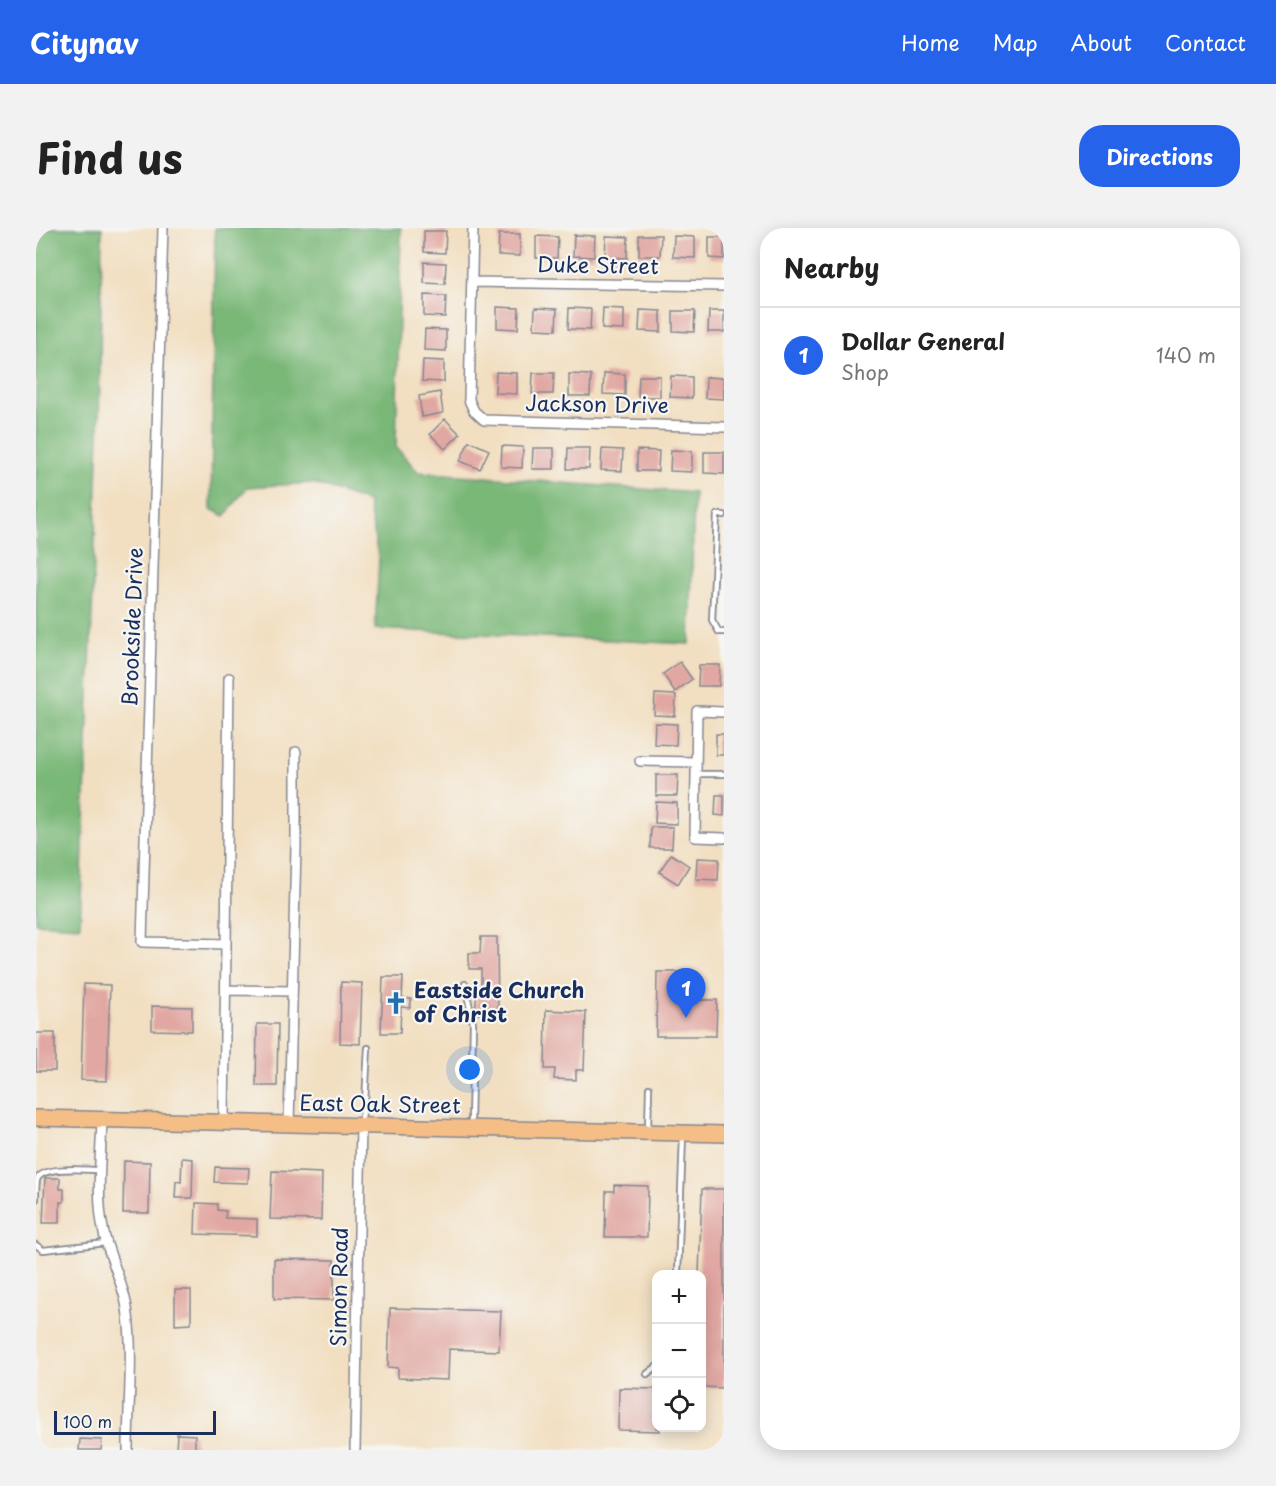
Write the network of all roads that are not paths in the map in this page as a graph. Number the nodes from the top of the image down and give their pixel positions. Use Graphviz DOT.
graph roads {
  1 [pos="163,228"];
  2 [pos="473,228"];
  3 [pos="472,282"];
  4 [pos="724,286"];
  5 [pos="724,427"];
  6 [pos="724,515"];
  7 [pos="724,632"];
  8 [pos="229,678"];
  9 [pos="724,712"];
  10 [pos="296,752"];
  11 [pos="640,761"];
  12 [pos="696,762"];
  13 [pos="696,774"];
  14 [pos="724,774"];
  15 [pos="724,838"];
  16 [pos="226,944"];
  17 [pos="465,984"];
  18 [pos="226,990"];
  19 [pos="292,991"];
  20 [pos="368,1048"];
  21 [pos="649,1088"];
  22 [pos="36,1118"];
  23 [pos="102,1120"];
  24 [pos="224,1123"];
  25 [pos="289,1124"];
  26 [pos="361,1125"];
  27 [pos="471,1127"];
  28 [pos="648,1132"];
  29 [pos="683,1132"];
  30 [pos="724,1134"];
  31 [pos="100,1170"];
  32 [pos="37,1180"];
  33 [pos="36,1199"];
  34 [pos="107,1243"];
  35 [pos="36,1245"];
  36 [pos="678,1270"];
  37 [pos="652,1370"];
  38 [pos="647,1374"];
  39 [pos="128,1450"];
  40 [pos="355,1450"];
  1 -- 16 [label="street, Brookside Drive"];
  2 -- 3 [label="street"];
  3 -- 4 [label="street, Duke Street"];
  3 -- 5 [label="street, Jackson Drive"];
  6 -- 7 [label="lane"];
  8 -- 16 [label="street"];
  9 -- 12 [label="street"];
  10 -- 19 [label="street"];
  11 -- 12 [label="street"];
  12 -- 13 [label="street"];
  13 -- 14 [label="lane"];
  13 -- 15 [label="street"];
  16 -- 18 [label="street"];
  17 -- 27 [label="lane"];
  18 -- 19 [label="street"];
  18 -- 24 [label="street"];
  19 -- 25 [label="street"];
  20 -- 26 [label="lane"];
  21 -- 28 [label="lane"];
  22 -- 23 [label="highway, East Oak Street"];
  23 -- 24 [label="highway, East Oak Street"];
  23 -- 31 [label="street"];
  24 -- 25 [label="highway, East Oak Street"];
  25 -- 26 [label="highway, East Oak Street"];
  26 -- 27 [label="highway, East Oak Street"];
  26 -- 40 [label="street, Simon Road"];
  27 -- 28 [label="highway, East Oak Street"];
  28 -- 29 [label="highway, East Oak Street"];
  29 -- 30 [label="highway, East Oak Street"];
  29 -- 36 [label="lane"];
  31 -- 32 [label="lane"];
  31 -- 34 [label="street"];
  32 -- 33 [label="lane"];
  34 -- 35 [label="lane"];
  34 -- 39 [label="street"];
  37 -- 38 [label="lane"];
}
